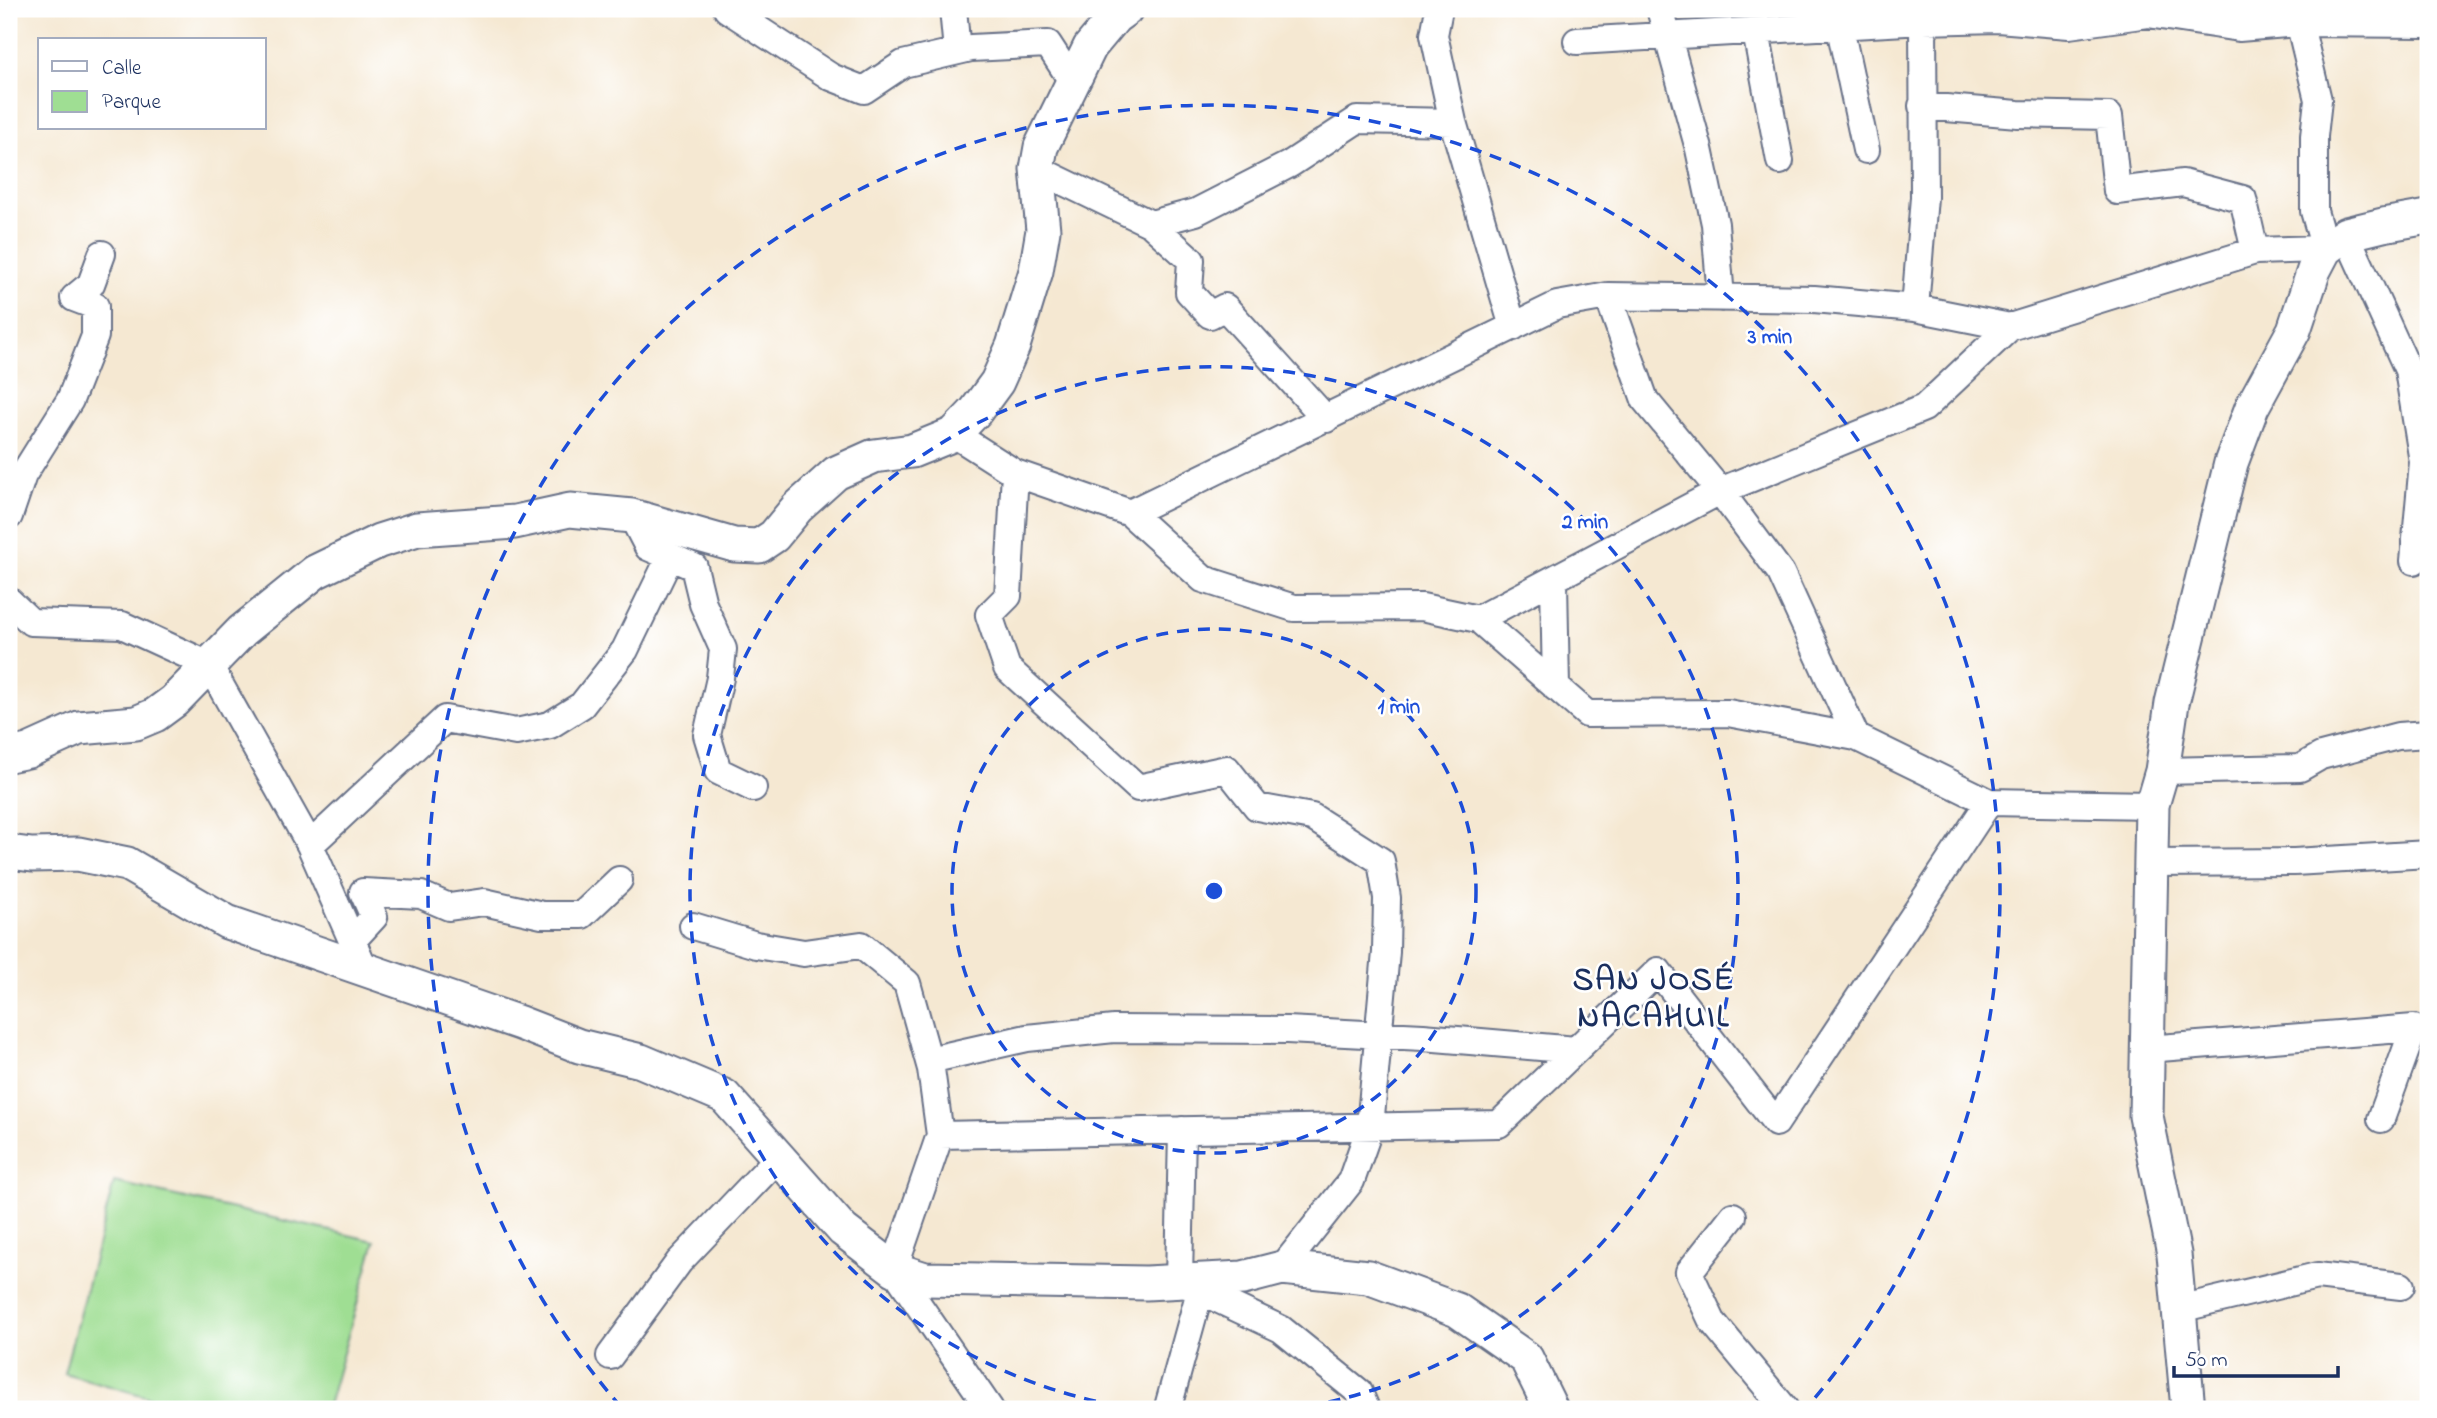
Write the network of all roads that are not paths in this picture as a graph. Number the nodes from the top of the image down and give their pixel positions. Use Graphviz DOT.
graph roads {
  1 [pos="727,9"];
  2 [pos="953,9"];
  3 [pos="1126,9"];
  4 [pos="1439,9"];
  5 [pos="1660,9"];
  6 [pos="1922,15"];
  7 [pos="2297,16"];
  8 [pos="1838,17"];
  9 [pos="2428,24"];
  10 [pos="1756,32"];
  11 [pos="1668,37"];
  12 [pos="1577,41"];
  13 [pos="957,51"];
  14 [pos="1072,81"];
  15 [pos="1922,106"];
  16 [pos="1453,122"];
  17 [pos="1866,150"];
  18 [pos="1780,161"];
  19 [pos="1037,169"];
  20 [pos="2428,217"];
  21 [pos="1151,224"];
  22 [pos="2335,242"];
  23 [pos="2255,251"];
  24 [pos="102,254"];
  25 [pos="1608,296"];
  26 [pos="1721,298"];
  27 [pos="1915,308"];
  28 [pos="1513,327"];
  29 [pos="2010,327"];
  30 [pos="2418,370"];
  31 [pos="1326,419"];
  32 [pos="954,434"];
  33 [pos="1015,473"];
  34 [pos="1720,491"];
  35 [pos="1130,513"];
  36 [pos="9,516"];
  37 [pos="632,516"];
  38 [pos="670,557"];
  39 [pos="2414,561"];
  40 [pos="1554,580"];
  41 [pos="9,601"];
  42 [pos="1478,620"];
  43 [pos="209,665"];
  44 [pos="1556,688"];
  45 [pos="2428,734"];
  46 [pos="1856,737"];
  47 [pos="9,755"];
  48 [pos="2162,771"];
  49 [pos="753,788"];
  50 [pos="1989,802"];
  51 [pos="2152,805"];
  52 [pos="310,845"];
  53 [pos="9,852"];
  54 [pos="2428,854"];
  55 [pos="2151,863"];
  56 [pos="619,880"];
  57 [pos="693,926"];
  58 [pos="359,956"];
  59 [pos="1379,1035"];
  60 [pos="2147,1049"];
  61 [pos="1576,1050"];
  62 [pos="929,1060"];
  63 [pos="2381,1119"];
  64 [pos="1370,1127"];
  65 [pos="1182,1130"];
  66 [pos="940,1135"];
  67 [pos="779,1157"];
  68 [pos="1732,1216"];
  69 [pos="1282,1268"];
  70 [pos="894,1269"];
  71 [pos="1190,1286"];
  72 [pos="2401,1286"];
  73 [pos="2179,1308"];
  74 [pos="610,1356"];
  75 [pos="1163,1408"];
  76 [pos="990,1409"];
  77 [pos="1366,1409"];
  78 [pos="1551,1409"];
  79 [pos="1785,1409"];
  80 [pos="2188,1409"];
  1 -- 13 [label="street"];
  2 -- 13 [label="street"];
  3 -- 14 [label="street"];
  4 -- 16 [label="street"];
  5 -- 11 [label="street"];
  6 -- 7 [label="street"];
  6 -- 8 [label="street"];
  6 -- 15 [label="street"];
  7 -- 9 [label="street"];
  7 -- 22 [label="street"];
  8 -- 10 [label="street"];
  8 -- 17 [label="street"];
  10 -- 11 [label="street"];
  10 -- 18 [label="street"];
  11 -- 12 [label="street"];
  11 -- 26 [label="street"];
  13 -- 14 [label="street"];
  14 -- 19 [label="street"];
  15 -- 23 [label="street"];
  15 -- 27 [label="street"];
  16 -- 21 [label="street"];
  16 -- 28 [label="street"];
  19 -- 21 [label="street"];
  19 -- 32 [label="street"];
  20 -- 22 [label="street"];
  21 -- 31 [label="street"];
  22 -- 23 [label="street"];
  22 -- 30 [label="street"];
  22 -- 48 [label="street"];
  23 -- 29 [label="street"];
  24 -- 36 [label="street"];
  25 -- 26 [label="street"];
  25 -- 28 [label="street"];
  25 -- 34 [label="street"];
  26 -- 27 [label="street"];
  27 -- 29 [label="street"];
  28 -- 31 [label="street"];
  29 -- 34 [label="street"];
  30 -- 39 [label="street"];
  31 -- 35 [label="street"];
  32 -- 33 [label="street"];
  32 -- 37 [label="street"];
  33 -- 35 [label="street"];
  33 -- 59 [label="street"];
  34 -- 40 [label="street"];
  34 -- 46 [label="street"];
  35 -- 42 [label="street"];
  37 -- 38 [label="street"];
  37 -- 43 [label="street"];
  38 -- 49 [label="street"];
  38 -- 52 [label="street"];
  40 -- 42 [label="street"];
  40 -- 44 [label="street"];
  41 -- 43 [label="street"];
  42 -- 44 [label="street"];
  43 -- 47 [label="street"];
  43 -- 52 [label="street"];
  44 -- 46 [label="street"];
  45 -- 48 [label="street"];
  46 -- 50 [label="street"];
  48 -- 51 [label="street"];
  50 -- 51 [label="street"];
  50 -- 61 [label="street"];
  51 -- 55 [label="street"];
  52 -- 58 [label="street"];
  53 -- 58 [label="street"];
  54 -- 55 [label="street"];
  55 -- 60 [label="street"];
  56 -- 58 [label="street"];
  57 -- 62 [label="street"];
  58 -- 67 [label="street"];
  59 -- 61 [label="street"];
  59 -- 62 [label="street"];
  59 -- 64 [label="street"];
  60 -- 63 [label="street"];
  60 -- 73 [label="street"];
  61 -- 64 [label="street"];
  62 -- 66 [label="street"];
  64 -- 65 [label="street"];
  64 -- 69 [label="street"];
  65 -- 66 [label="street"];
  65 -- 71 [label="street"];
  66 -- 70 [label="street"];
  67 -- 70 [label="street"];
  67 -- 74 [label="street"];
  68 -- 79 [label="street"];
  69 -- 71 [label="street"];
  69 -- 78 [label="street"];
  70 -- 71 [label="street"];
  70 -- 76 [label="street"];
  71 -- 75 [label="street"];
  71 -- 77 [label="street"];
  72 -- 73 [label="street"];
  73 -- 80 [label="street"];
}
